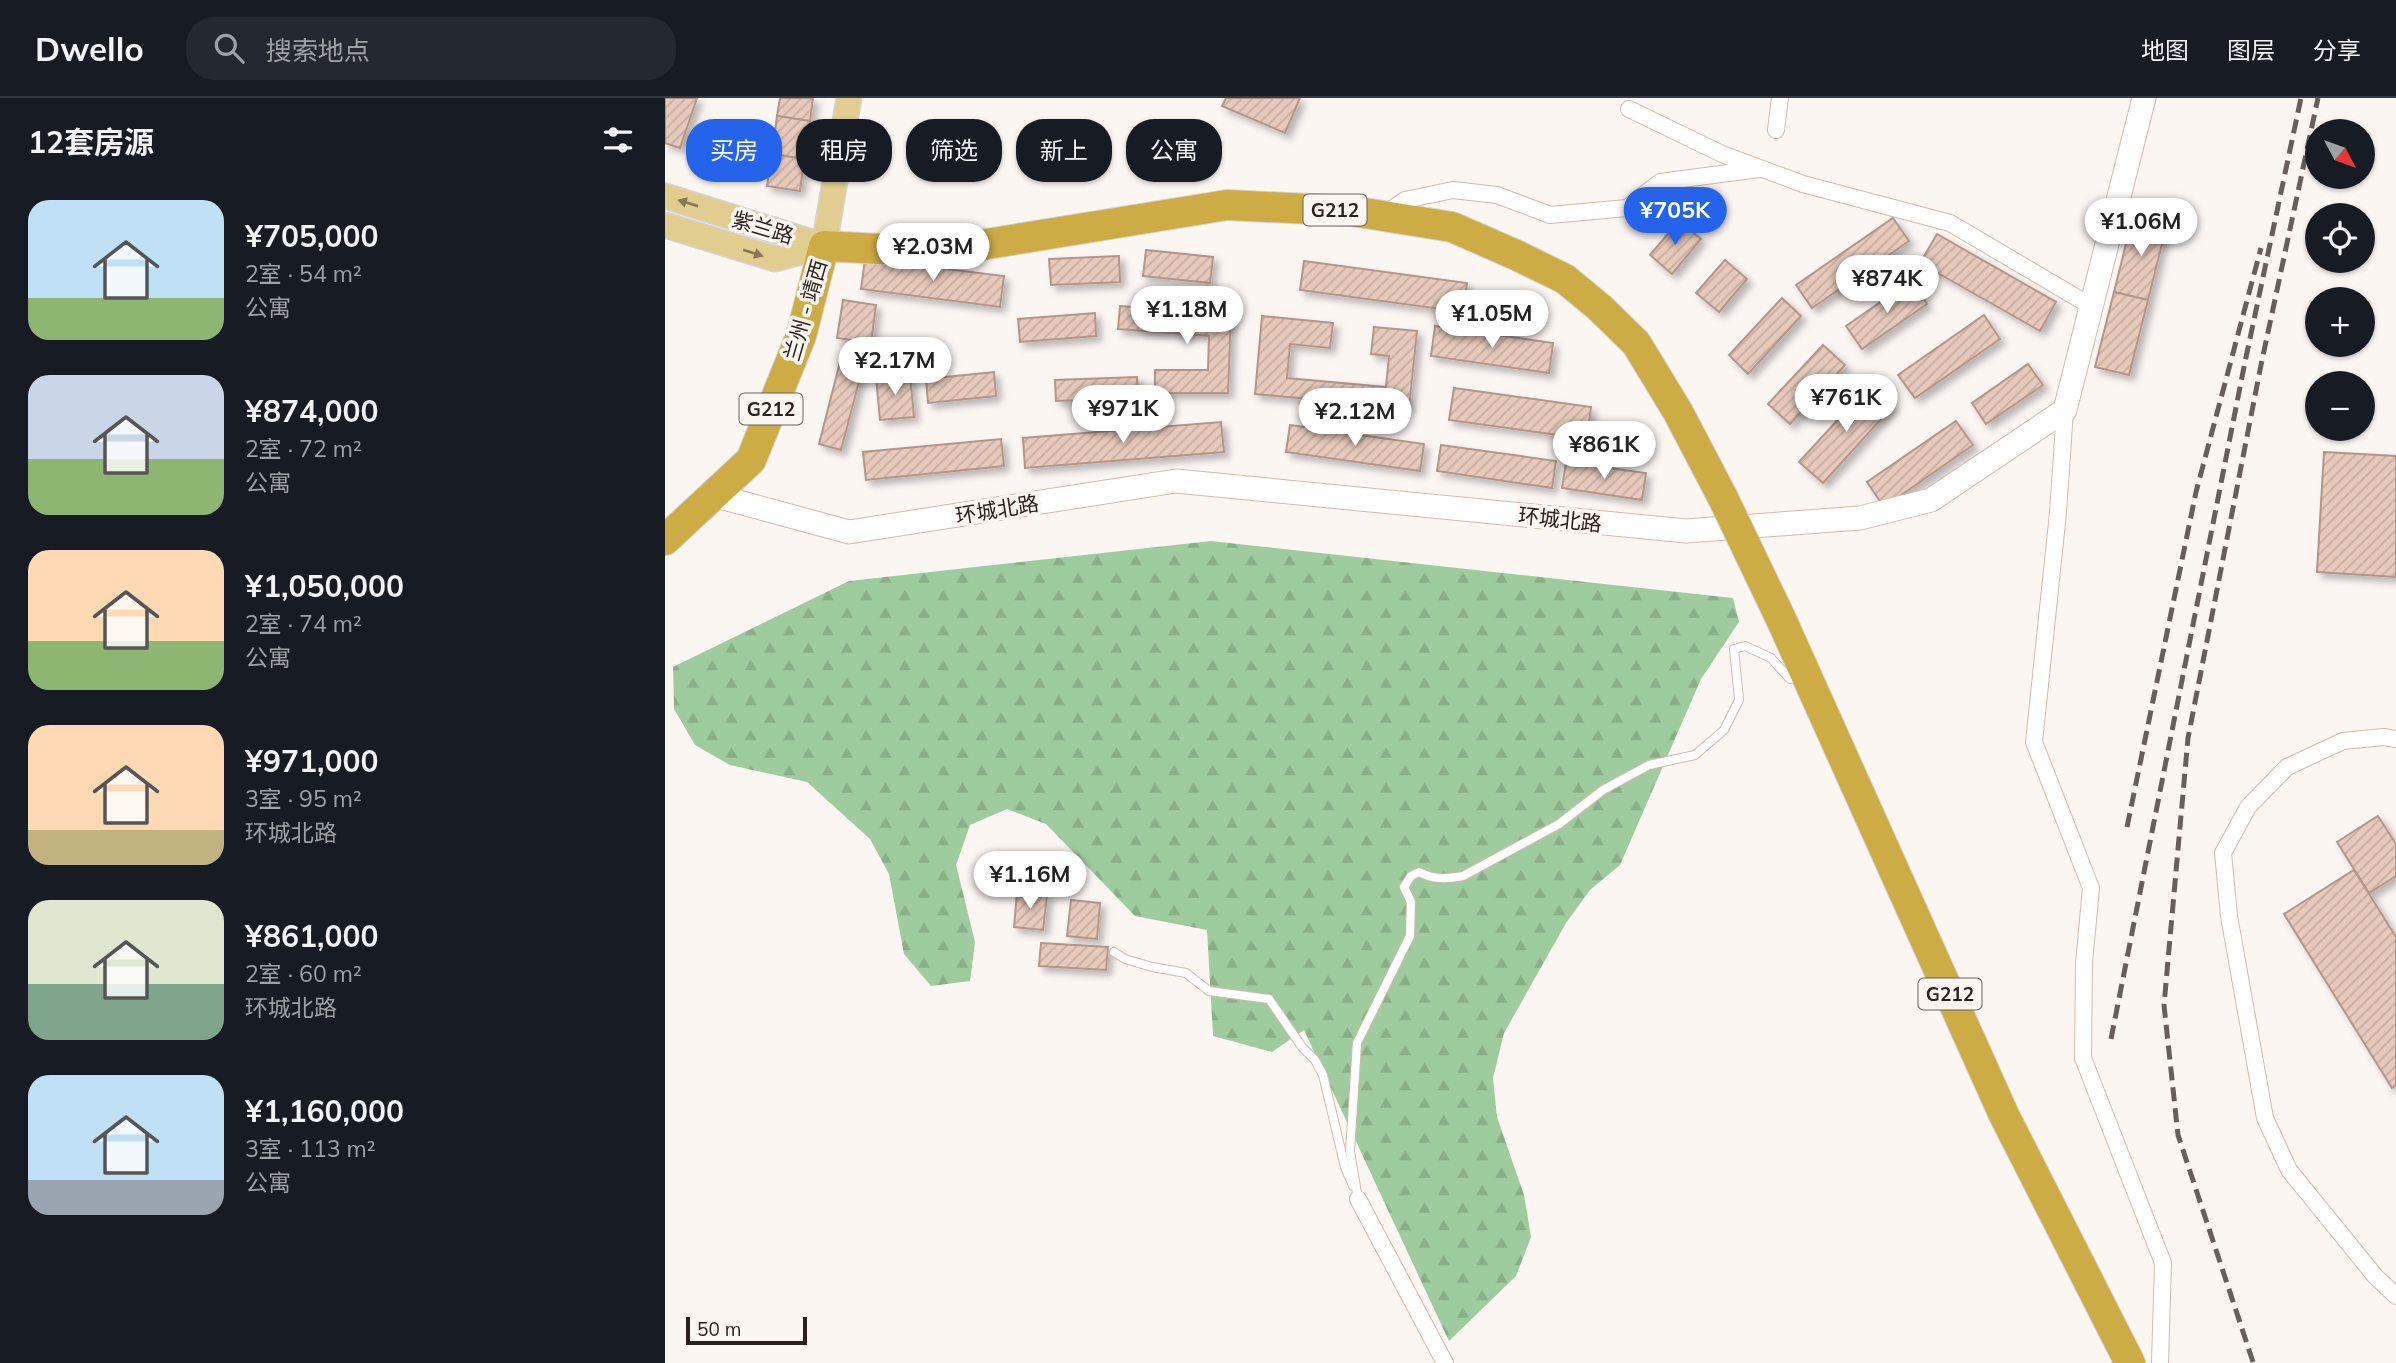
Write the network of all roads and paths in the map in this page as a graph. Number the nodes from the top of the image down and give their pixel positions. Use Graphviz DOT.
graph roads {
  1 [pos="849,98"];
  2 [pos="1780,98"];
  3 [pos="2144,98"];
  4 [pos="1629,109"];
  5 [pos="1776,130"];
  6 [pos="1762,168"];
  7 [pos="665,196"];
  8 [pos="1381,216"];
  9 [pos="665,225"];
  10 [pos="824,246"];
  11 [pos="2091,306"];
  12 [pos="2065,410"];
  13 [pos="713,495"];
  14 [pos="665,540"];
  15 [pos="1807,675"];
  16 [pos="2396,739"];
  17 [pos="1114,952"];
  18 [pos="1358,1199"];
  19 [pos="2396,1296"];
  20 [pos="1445,1363"];
  21 [pos="2130,1363"];
  22 [pos="2160,1363"];
  1 -- 10 [label="main road"];
  2 -- 5 [label="street"];
  3 -- 11 [label="street"];
  4 -- 6 [label="street"];
  6 -- 8 [label="street"];
  6 -- 11 [label="street"];
  10 -- 7 [label="main road, 紫兰路, one-way"];
  8 -- 10 [label="highway, G212"];
  8 -- 15 [label="highway, G212, bridge"];
  9 -- 10 [label="main road, 紫兰路, one-way"];
  10 -- 13 [label="highway, 兰州 - 靖西 / G212"];
  11 -- 12 [label="street"];
  12 -- 13 [label="street, 环城北路"];
  12 -- 22 [label="street"];
  13 -- 14 [label="highway, 兰州 - 靖西 / G212"];
  15 -- 18 [label="lane"];
  15 -- 21 [label="highway, G212"];
  16 -- 19 [label="street"];
  17 -- 18 [label="lane"];
  18 -- 20 [label="street"];
}
